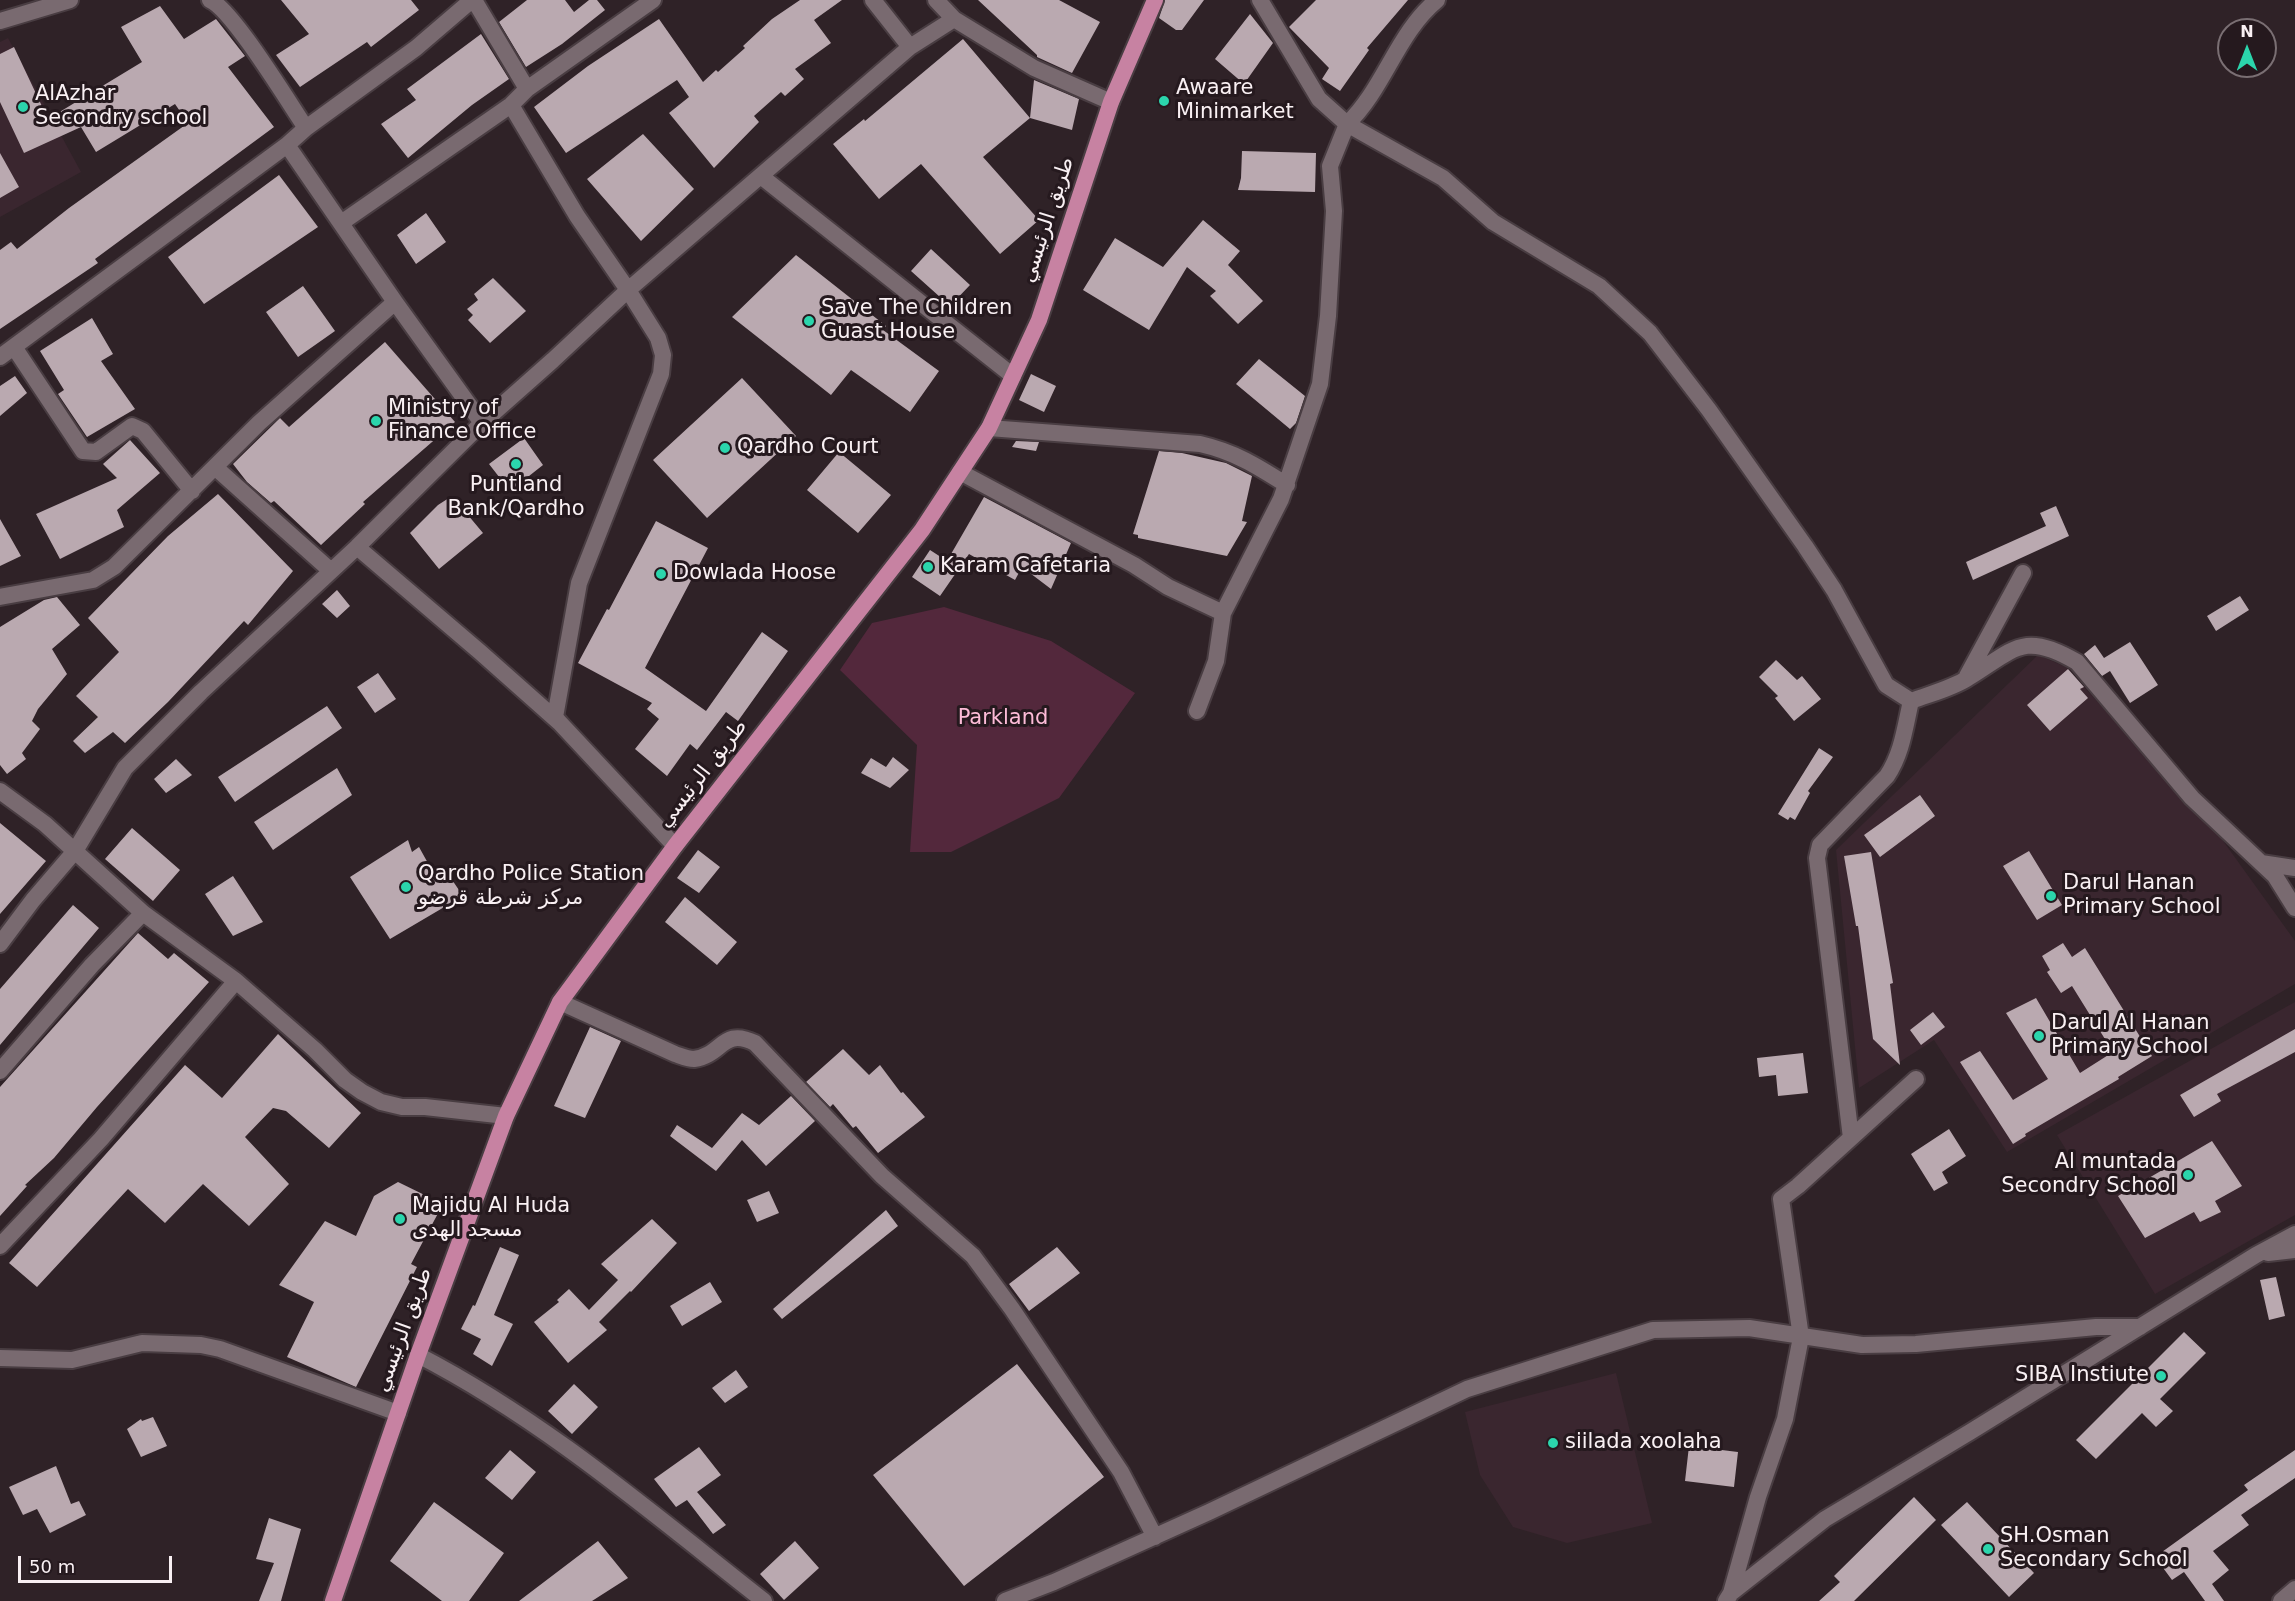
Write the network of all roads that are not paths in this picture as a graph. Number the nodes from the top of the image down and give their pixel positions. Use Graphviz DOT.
graph roads {
  1 [pos="70,0"];
  2 [pos="473,0"];
  3 [pos="653,0"];
  4 [pos="873,0"];
  5 [pos="936,0"];
  6 [pos="1155,0"];
  7 [pos="1260,0"];
  8 [pos="1437,0"];
  9 [pos="215,1"];
  10 [pos="954,19"];
  11 [pos="0,21"];
  12 [pos="910,47"];
  13 [pos="527,89"];
  14 [pos="1111,102"];
  15 [pos="511,105"];
  16 [pos="1347,124"];
  17 [pos="306,128"];
  18 [pos="287,145"];
  19 [pos="762,177"];
  20 [pos="341,224"];
  21 [pos="628,290"];
  22 [pos="395,302"];
  23 [pos="7,352"];
  24 [pos="1013,376"];
  25 [pos="482,423"];
  26 [pos="989,428"];
  27 [pos="216,468"];
  28 [pos="960,472"];
  29 [pos="1287,485"];
  30 [pos="192,491"];
  31 [pos="357,547"];
  32 [pos="331,571"];
  33 [pos="2023,573"];
  34 [pos="0,597"];
  35 [pos="1223,613"];
  36 [pos="1966,680"];
  37 [pos="1911,701"];
  38 [pos="1197,711"];
  39 [pos="560,723"];
  40 [pos="0,791"];
  41 [pos="675,846"];
  42 [pos="75,851"];
  43 [pos="2261,863"];
  44 [pos="2295,868"];
  45 [pos="2295,908"];
  46 [pos="143,913"];
  47 [pos="0,944"];
  48 [pos="236,981"];
  49 [pos="560,1002"];
  50 [pos="0,1071"];
  51 [pos="1916,1079"];
  52 [pos="506,1116"];
  53 [pos="1851,1138"];
  54 [pos="2295,1234"];
  55 [pos="0,1246"];
  56 [pos="2295,1250"];
  57 [pos="2256,1255"];
  58 [pos="2140,1327"];
  59 [pos="1801,1337"];
  60 [pos="418,1355"];
  61 [pos="0,1358"];
  62 [pos="398,1413"];
  63 [pos="1155,1537"];
  64 [pos="2295,1589"];
  65 [pos="1728,1597"];
  66 [pos="333,1601"];
  67 [pos="764,1601"];
  68 [pos="1005,1601"];
  69 [pos="2281,1601"];
  1 -- 11 [label="street"];
  2 -- 13 [label="street"];
  2 -- 17 [label="street"];
  3 -- 13 [label="street"];
  4 -- 12 [label="street"];
  5 -- 10 [label="street"];
  6 -- 14 [label="main road, طريق الرئيسي"];
  7 -- 16 [label="street"];
  8 -- 16 [label="street"];
  9 -- 17 [label="street"];
  10 -- 12 [label="street"];
  10 -- 14 [label="street"];
  12 -- 19 [label="street"];
  13 -- 15 [label="street"];
  14 -- 24 [label="main road, طريق الرئيسي"];
  15 -- 20 [label="street"];
  15 -- 21 [label="street"];
  16 -- 29 [label="street"];
  16 -- 37 [label="street"];
  17 -- 18 [label="street"];
  18 -- 20 [label="street"];
  18 -- 23 [label="street"];
  19 -- 21 [label="street"];
  19 -- 24 [label="street"];
  20 -- 22 [label="street"];
  21 -- 25 [label="street"];
  21 -- 39 [label="street"];
  22 -- 25 [label="street"];
  22 -- 27 [label="street"];
  23 -- 30 [label="street"];
  24 -- 26 [label="main road, طريق الرئيسي"];
  25 -- 31 [label="street"];
  26 -- 28 [label="main road, طريق الرئيسي"];
  26 -- 29 [label="street"];
  27 -- 30 [label="street"];
  27 -- 32 [label="street"];
  28 -- 35 [label="street"];
  28 -- 41 [label="main road, طريق الرئيسي"];
  29 -- 35 [label="street"];
  30 -- 34 [label="street"];
  31 -- 32 [label="street"];
  31 -- 39 [label="street"];
  32 -- 42 [label="street"];
  33 -- 36 [label="street"];
  35 -- 38 [label="street"];
  36 -- 37 [label="street"];
  36 -- 43 [label="street"];
  37 -- 53 [label="street"];
  39 -- 41 [label="street"];
  40 -- 42 [label="street"];
  41 -- 49 [label="main road, طريق الرئيسي"];
  42 -- 46 [label="street"];
  42 -- 47 [label="street"];
  43 -- 44 [label="street"];
  43 -- 45 [label="street"];
  46 -- 48 [label="street"];
  46 -- 50 [label="street"];
  48 -- 52 [label="street"];
  48 -- 55 [label="street"];
  49 -- 52 [label="main road, طريق الرئيسي"];
  49 -- 63 [label="street"];
  51 -- 53 [label="street"];
  52 -- 60 [label="main road, طريق الرئيسي"];
  53 -- 59 [label="street"];
  54 -- 57 [label="street"];
  56 -- 57 [label="street"];
  57 -- 58 [label="street"];
  58 -- 59 [label="street"];
  58 -- 65 [label="street"];
  59 -- 63 [label="street"];
  59 -- 65 [label="street"];
  60 -- 62 [label="main road, طريق الرئيسي"];
  60 -- 67 [label="street"];
  61 -- 62 [label="street"];
  62 -- 66 [label="main road, طريق الرئيسي"];
  63 -- 68 [label="street"];
  64 -- 69 [label="street"];
}
